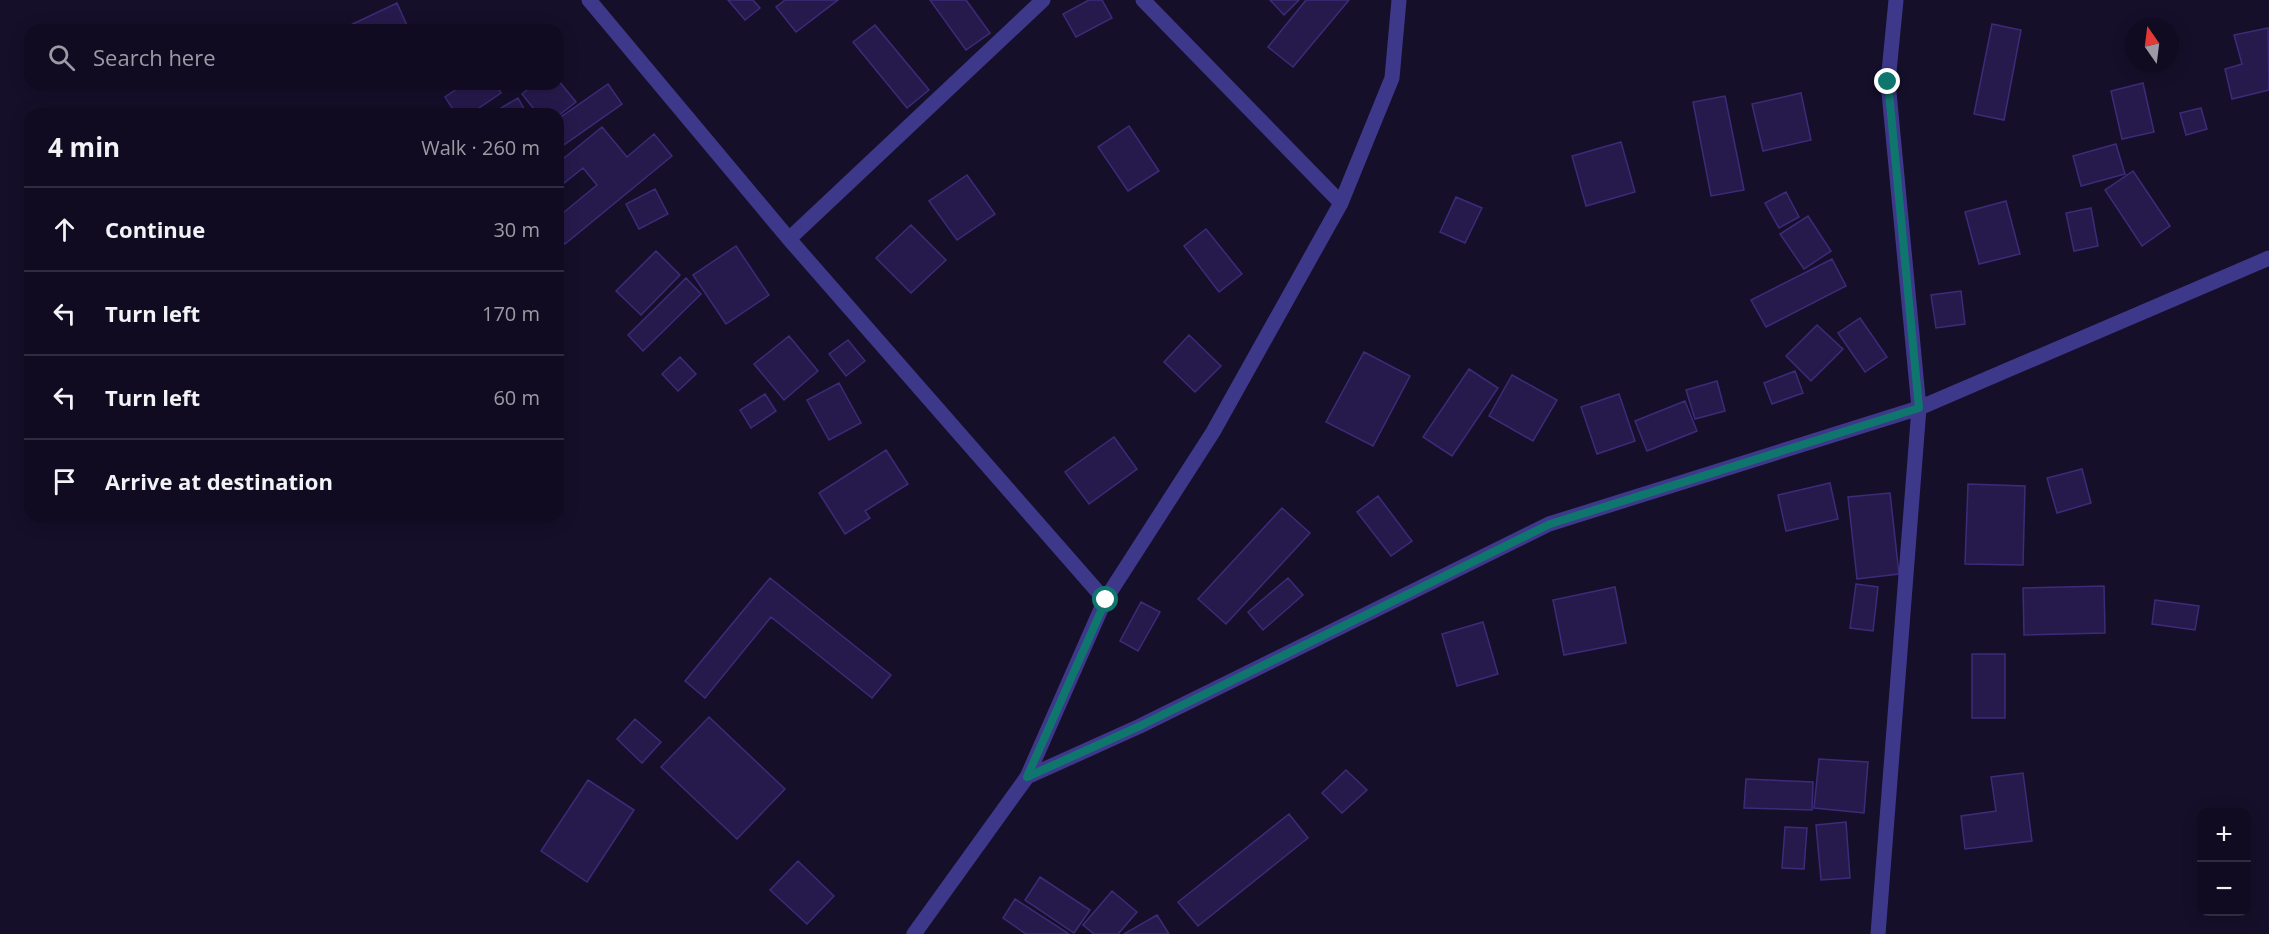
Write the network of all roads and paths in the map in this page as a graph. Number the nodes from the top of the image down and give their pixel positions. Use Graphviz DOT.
graph roads {
  1 [pos="589,0"];
  2 [pos="1043,0"];
  3 [pos="1143,0"];
  4 [pos="1399,0"];
  5 [pos="1896,0"];
  6 [pos="1341,203"];
  7 [pos="789,238"];
  8 [pos="2269,258"];
  9 [pos="1919,408"];
  10 [pos="1106,600"];
  11 [pos="1027,777"];
  12 [pos="914,934"];
  13 [pos="1878,934"];
  1 -- 7 [label="street"];
  2 -- 7 [label="street"];
  3 -- 6 [label="street"];
  4 -- 6 [label="street"];
  5 -- 9 [label="street"];
  6 -- 10 [label="street"];
  7 -- 10 [label="street"];
  8 -- 9 [label="street"];
  9 -- 11 [label="street"];
  9 -- 13 [label="street"];
  10 -- 11 [label="street"];
  11 -- 12 [label="street"];
}
